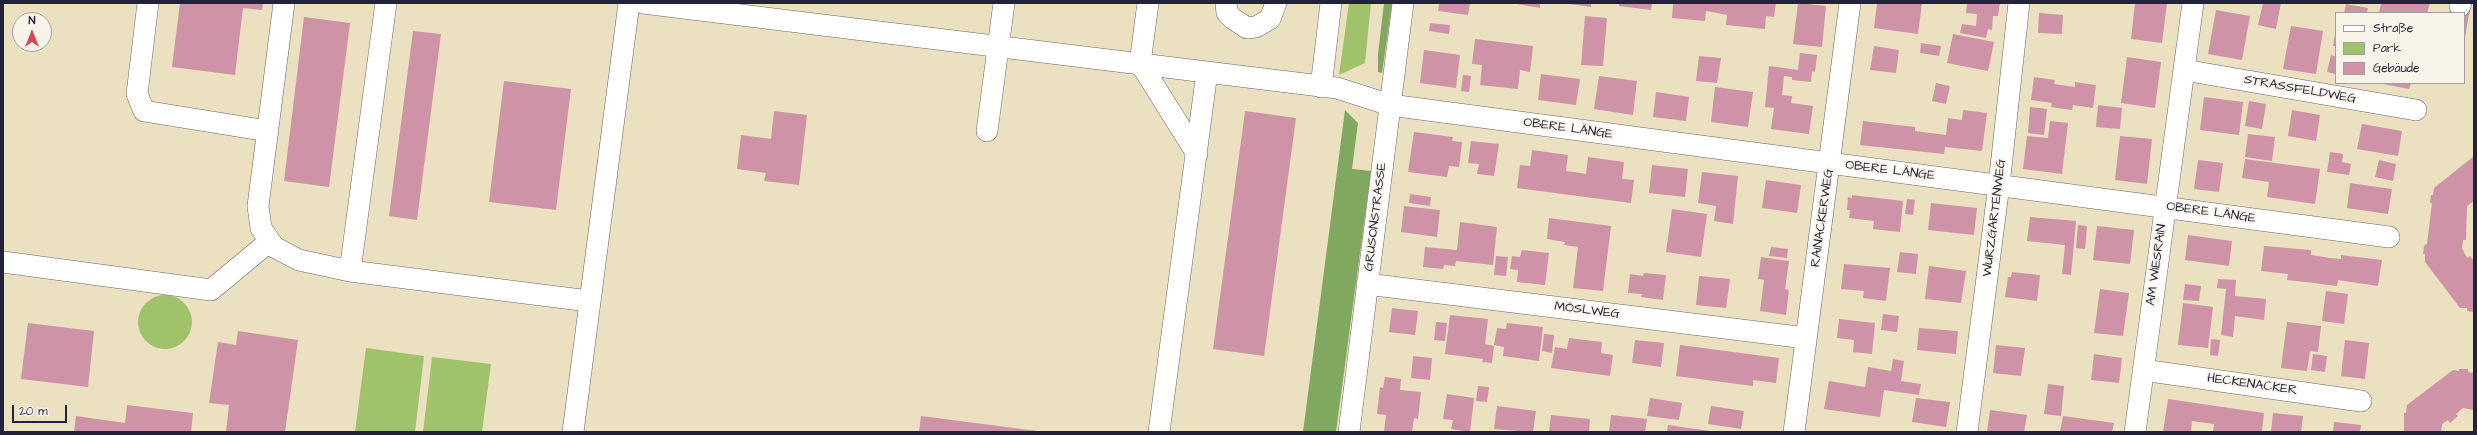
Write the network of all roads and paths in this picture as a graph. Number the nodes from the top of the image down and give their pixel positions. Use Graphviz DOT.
graph roads {
  1 [pos="148,3"];
  2 [pos="284,3"];
  3 [pos="386,3"];
  4 [pos="629,3"];
  5 [pos="642,3"];
  6 [pos="1004,3"];
  7 [pos="1148,3"];
  8 [pos="1226,3"];
  9 [pos="1276,3"];
  10 [pos="1331,3"];
  11 [pos="1403,3"];
  12 [pos="1850,3"];
  13 [pos="2019,3"];
  14 [pos="2193,3"];
  15 [pos="746,9"];
  16 [pos="999,46"];
  17 [pos="1140,63"];
  18 [pos="2184,70"];
  19 [pos="1207,72"];
  20 [pos="1321,86"];
  21 [pos="1390,105"];
  22 [pos="2416,110"];
  23 [pos="268,131"];
  24 [pos="987,131"];
  25 [pos="1197,154"];
  26 [pos="1830,164"];
  27 [pos="1999,185"];
  28 [pos="2165,207"];
  29 [pos="2389,237"];
  30 [pos="270,241"];
  31 [pos="3,262"];
  32 [pos="350,271"];
  33 [pos="1367,284"];
  34 [pos="590,301"];
  35 [pos="1806,338"];
  36 [pos="2143,370"];
  37 [pos="2361,401"];
  38 [pos="573,432"];
  39 [pos="1159,432"];
  40 [pos="1349,432"];
  41 [pos="1794,432"];
  42 [pos="1968,432"];
  43 [pos="2134,432"];
  1 -- 23 [label="street"];
  2 -- 23 [label="street"];
  3 -- 32 [label="street"];
  4 -- 34 [label="street"];
  5 -- 15 [label="street, OBERE LÄNGE"];
  6 -- 16 [label="street"];
  7 -- 17 [label="street"];
  8 -- 9 [label="street"];
  10 -- 20 [label="street"];
  11 -- 21 [label="street, GRUSONSTRASSE"];
  12 -- 26 [label="street, RAINACKERWEG"];
  13 -- 27 [label="street, WURZGARTENWEG"];
  14 -- 18 [label="street, AM WIESRAIN"];
  15 -- 16 [label="street, OBERE LÄNGE"];
  16 -- 17 [label="street, OBERE LÄNGE"];
  16 -- 24 [label="street"];
  17 -- 19 [label="street, OBERE LÄNGE"];
  17 -- 25 [label="street"];
  18 -- 22 [label="street, STRASSFELDWEG"];
  18 -- 28 [label="street, AM WIESRAIN"];
  19 -- 20 [label="street, OBERE LÄNGE"];
  19 -- 25 [label="street"];
  20 -- 21 [label="street, OBERE LÄNGE"];
  21 -- 26 [label="street, OBERE LÄNGE"];
  21 -- 33 [label="street, GRUSONSTRASSE"];
  23 -- 30 [label="street"];
  25 -- 39 [label="street"];
  26 -- 27 [label="street, OBERE LÄNGE"];
  26 -- 35 [label="street, RAINACKERWEG"];
  27 -- 28 [label="street, OBERE LÄNGE"];
  27 -- 42 [label="street, WURZGARTENWEG"];
  28 -- 29 [label="street, OBERE LÄNGE"];
  28 -- 36 [label="street, AM WIESRAIN"];
  30 -- 31 [label="street"];
  30 -- 32 [label="street"];
  32 -- 34 [label="street"];
  33 -- 35 [label="street, MÖSLWEG"];
  33 -- 40 [label="street, GRUSONSTRASSE"];
  34 -- 38 [label="street"];
  35 -- 41 [label="street, RAINACKERWEG"];
  36 -- 37 [label="street, HECKENACKER"];
  36 -- 43 [label="street, AM WIESRAIN"];
}
